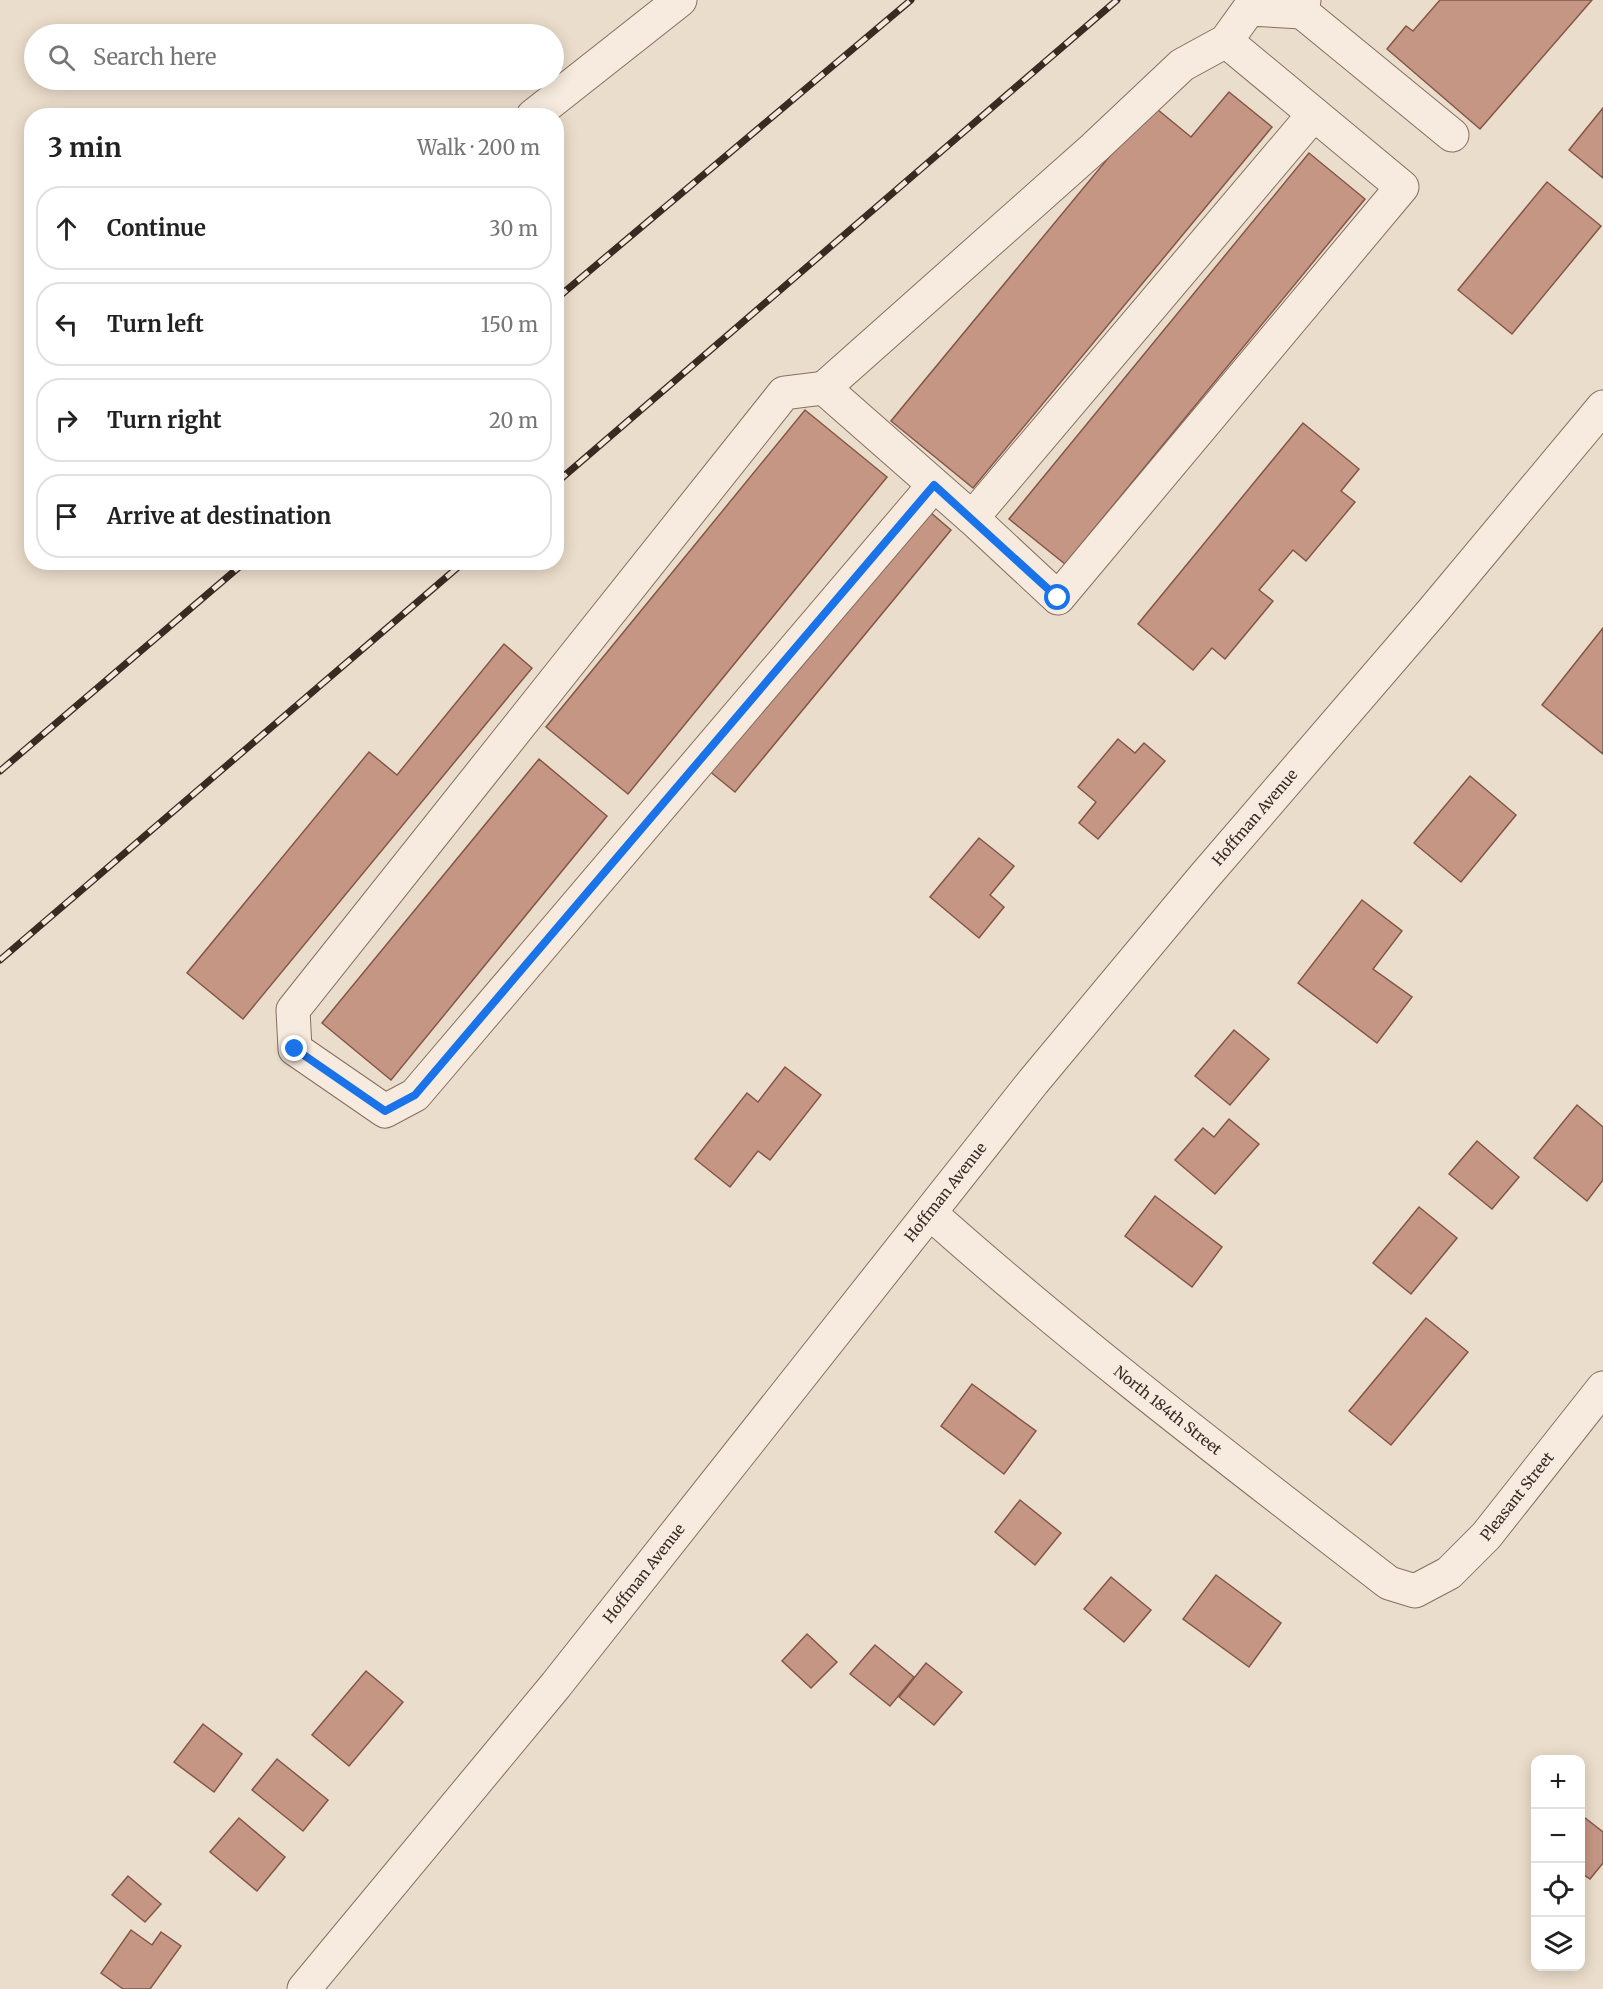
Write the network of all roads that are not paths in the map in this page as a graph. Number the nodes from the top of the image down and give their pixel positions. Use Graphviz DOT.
graph roads {
  1 [pos="680,0"];
  2 [pos="1303,6"];
  3 [pos="1226,41"];
  4 [pos="543,108"];
  5 [pos="1314,114"];
  6 [pos="1452,135"];
  7 [pos="824,388"];
  8 [pos="1603,407"];
  9 [pos="934,485"];
  10 [pos="972,518"];
  11 [pos="930,1213"];
  12 [pos="1603,1388"];
  13 [pos="1415,1591"];
  14 [pos="304,1989"];
  1 -- 4 [label="street"];
  2 -- 3 [label="street"];
  2 -- 6 [label="street"];
  3 -- 5 [label="street"];
  3 -- 7 [label="street"];
  5 -- 10 [label="street"];
  5 -- 10 [label="street"];
  7 -- 9 [label="street"];
  7 -- 9 [label="street"];
  8 -- 11 [label="street, Hoffman Avenue"];
  9 -- 10 [label="street"];
  11 -- 13 [label="street, North 184th Street"];
  11 -- 14 [label="street, Hoffman Avenue"];
  12 -- 13 [label="street, Pleasant Street"];
}
